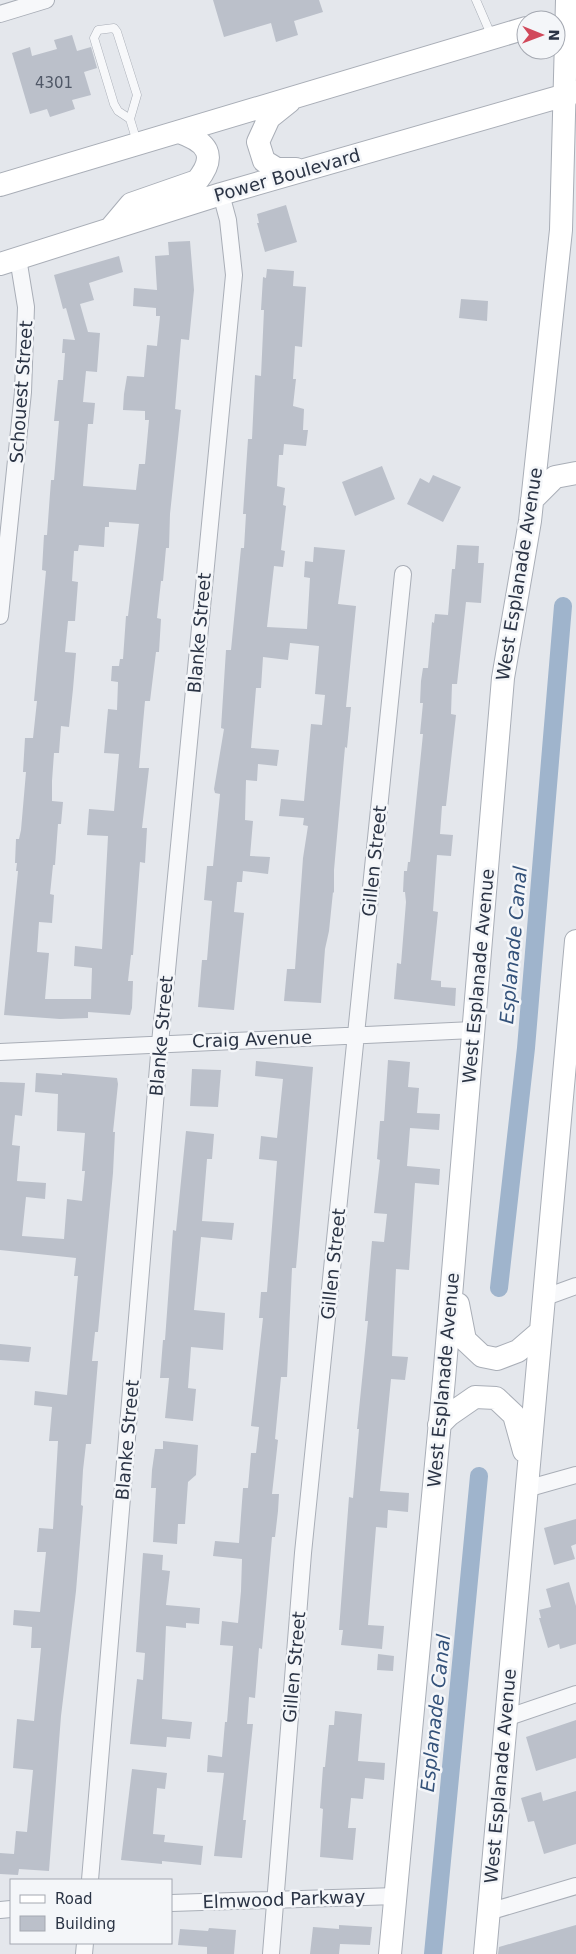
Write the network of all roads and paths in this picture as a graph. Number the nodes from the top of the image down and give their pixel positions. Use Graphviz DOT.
graph roads {
  1 [pos="46,0"];
  2 [pos="476,0"];
  3 [pos="568,13"];
  4 [pos="0,14"];
  5 [pos="516,31"];
  6 [pos="492,38"];
  7 [pos="570,94"];
  8 [pos="295,97"];
  9 [pos="130,119"];
  10 [pos="179,132"];
  11 [pos="137,144"];
  12 [pos="306,169"];
  13 [pos="0,185"];
  14 [pos="221,194"];
  15 [pos="110,229"];
  16 [pos="9,261"];
  17 [pos="576,473"];
  18 [pos="532,500"];
  19 [pos="403,574"];
  20 [pos="0,616"];
  21 [pos="576,941"];
  22 [pos="473,1030"];
  23 [pos="357,1035"];
  24 [pos="160,1043"];
  25 [pos="571,1051"];
  26 [pos="0,1052"];
  27 [pos="452,1276"];
  28 [pos="576,1286"];
  29 [pos="544,1298"];
  30 [pos="540,1332"];
  31 [pos="439,1424"];
  32 [pos="528,1464"];
  33 [pos="576,1475"];
  34 [pos="526,1489"];
  35 [pos="576,1694"];
  36 [pos="506,1718"];
  37 [pos="90,1879"];
  38 [pos="576,1886"];
  39 [pos="396,1896"];
  40 [pos="276,1899"];
  41 [pos="172,1903"];
  42 [pos="488,1912"];
  43 [pos="272,1954"];
  44 [pos="390,1954"];
  45 [pos="485,1954"];
  1 -- 4 [label="street"];
  2 -- 6 [label="lane"];
  3 -- 7 [label="main road, West Esplanade Avenue"];
  5 -- 6 [label="main road"];
  6 -- 8 [label="main road"];
  7 -- 12 [label="main road, Power Boulevard"];
  7 -- 18 [label="main road, West Esplanade Avenue"];
  8 -- 10 [label="main road"];
  8 -- 12 [label="main road"];
  9 -- 9 [label="lane"];
  9 -- 11 [label="lane"];
  10 -- 11 [label="main road"];
  10 -- 15 [label="main road"];
  11 -- 13 [label="main road"];
  12 -- 14 [label="main road, Power Boulevard"];
  14 -- 15 [label="main road, Power Boulevard"];
  14 -- 24 [label="street, Blanke Street"];
  15 -- 16 [label="main road, Power Boulevard"];
  16 -- 20 [label="street, Schouest Street"];
  17 -- 18 [label="main road"];
  18 -- 22 [label="main road, West Esplanade Avenue"];
  19 -- 23 [label="street, Gillen Street"];
  21 -- 25 [label="main road, West Esplanade Avenue"];
  22 -- 23 [label="street, Craig Avenue"];
  22 -- 27 [label="main road, West Esplanade Avenue"];
  23 -- 24 [label="street, Craig Avenue"];
  23 -- 40 [label="street, Gillen Street"];
  24 -- 26 [label="street, Craig Avenue"];
  24 -- 37 [label="street, Blanke Street"];
  25 -- 29 [label="main road, West Esplanade Avenue"];
  27 -- 30 [label="main road"];
  27 -- 31 [label="main road, West Esplanade Avenue"];
  28 -- 29 [label="street"];
  29 -- 30 [label="main road, West Esplanade Avenue"];
  30 -- 32 [label="main road, West Esplanade Avenue"];
  31 -- 32 [label="main road"];
  31 -- 39 [label="main road, West Esplanade Avenue"];
  32 -- 34 [label="main road, West Esplanade Avenue"];
  33 -- 34 [label="street"];
  34 -- 36 [label="main road, West Esplanade Avenue"];
  35 -- 36 [label="street"];
  36 -- 42 [label="main road, West Esplanade Avenue"];
  38 -- 42 [label="street"];
  39 -- 40 [label="street, Elmwood Parkway"];
  39 -- 44 [label="main road, West Esplanade Avenue"];
  40 -- 41 [label="street, Elmwood Parkway"];
  40 -- 43 [label="street, Gillen Street"];
  42 -- 45 [label="main road, West Esplanade Avenue"];
}
